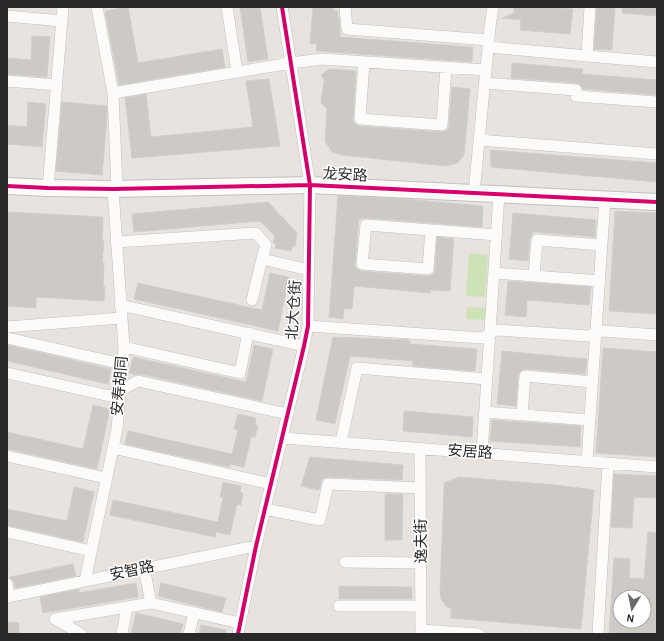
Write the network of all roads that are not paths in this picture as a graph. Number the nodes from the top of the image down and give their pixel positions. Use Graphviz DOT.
graph roads {
  1 [pos="63,7"];
  2 [pos="98,7"];
  3 [pos="227,7"];
  4 [pos="282,7"];
  5 [pos="345,7"];
  6 [pos="493,7"];
  7 [pos="590,7"];
  8 [pos="7,16"];
  9 [pos="62,21"];
  10 [pos="488,43"];
  11 [pos="587,56"];
  12 [pos="364,62"];
  13 [pos="657,62"];
  14 [pos="291,63"];
  15 [pos="446,67"];
  16 [pos="486,70"];
  17 [pos="237,72"];
  18 [pos="7,81"];
  19 [pos="485,83"];
  20 [pos="57,85"];
  21 [pos="113,93"];
  22 [pos="657,102"];
  23 [pos="479,140"];
  24 [pos="657,154"];
  25 [pos="310,185"];
  26 [pos="7,186"];
  27 [pos="48,188"];
  28 [pos="115,189"];
  29 [pos="474,193"];
  30 [pos="499,194"];
  31 [pos="606,199"];
  32 [pos="657,202"];
  33 [pos="431,230"];
  34 [pos="497,235"];
  35 [pos="116,242"];
  36 [pos="602,245"];
  37 [pos="262,259"];
  38 [pos="309,270"];
  39 [pos="494,273"];
  40 [pos="534,276"];
  41 [pos="600,281"];
  42 [pos="252,300"];
  43 [pos="120,305"];
  44 [pos="121,318"];
  45 [pos="308,326"];
  46 [pos="7,327"];
  47 [pos="248,333"];
  48 [pos="490,333"];
  49 [pos="596,333"];
  50 [pos="657,335"];
  51 [pos="7,338"];
  52 [pos="304,346"];
  53 [pos="124,347"];
  54 [pos="122,364"];
  55 [pos="7,373"];
  56 [pos="487,378"];
  57 [pos="593,382"];
  58 [pos="120,391"];
  59 [pos="485,412"];
  60 [pos="288,414"];
  61 [pos="522,415"];
  62 [pos="590,420"];
  63 [pos="283,438"];
  64 [pos="340,442"];
  65 [pos="113,448"];
  66 [pos="420,448"];
  67 [pos="482,453"];
  68 [pos="7,456"];
  69 [pos="587,461"];
  70 [pos="608,463"];
  71 [pos="657,467"];
  72 [pos="106,478"];
  73 [pos="271,484"];
  74 [pos="420,488"];
  75 [pos="265,508"];
  76 [pos="7,532"];
  77 [pos="256,546"];
  78 [pos="91,551"];
  79 [pos="346,562"];
  80 [pos="421,563"];
  81 [pos="144,568"];
  82 [pos="85,580"];
  83 [pos="7,584"];
  84 [pos="8,596"];
  85 [pos="151,603"];
  86 [pos="339,606"];
  87 [pos="421,606"];
  88 [pos="127,607"];
  89 [pos="194,613"];
  90 [pos="239,629"];
  91 [pos="421,632"];
  92 [pos="81,634"];
  93 [pos="122,634"];
  94 [pos="189,634"];
  95 [pos="479,634"];
  96 [pos="598,634"];
  1 -- 9 [label="street"];
  2 -- 21 [label="street, 安寿胡同"];
  3 -- 17 [label="street"];
  4 -- 14 [label="street, 北大仓街"];
  5 -- 10 [label="street"];
  6 -- 10 [label="street"];
  7 -- 11 [label="street"];
  8 -- 9 [label="street"];
  9 -- 20 [label="street"];
  10 -- 11 [label="street"];
  10 -- 16 [label="street"];
  11 -- 13 [label="street"];
  12 -- 14 [label="street"];
  12 -- 15 [label="street"];
  12 -- 15 [label="street"];
  14 -- 17 [label="street"];
  14 -- 25 [label="street, 北大仓街"];
  15 -- 16 [label="street"];
  16 -- 19 [label="street"];
  17 -- 21 [label="street"];
  18 -- 20 [label="street"];
  19 -- 22 [label="street"];
  19 -- 23 [label="street"];
  20 -- 27 [label="street"];
  21 -- 28 [label="street, 安寿胡同"];
  23 -- 24 [label="street"];
  23 -- 29 [label="street"];
  25 -- 28 [label="street, 龙安路"];
  25 -- 29 [label="street, 龙安路"];
  25 -- 38 [label="street, 北大仓街"];
  26 -- 27 [label="street, 龙安路"];
  27 -- 28 [label="street, 龙安路"];
  28 -- 35 [label="street, 安寿胡同"];
  29 -- 30 [label="street, 龙安路"];
  30 -- 31 [label="street, 龙安路"];
  30 -- 34 [label="street"];
  31 -- 32 [label="street, 龙安路"];
  31 -- 36 [label="street"];
  33 -- 33 [label="street"];
  33 -- 34 [label="street"];
  34 -- 39 [label="street"];
  35 -- 37 [label="street"];
  35 -- 43 [label="street, 安寿胡同"];
  36 -- 40 [label="street"];
  36 -- 41 [label="street"];
  37 -- 38 [label="street"];
  37 -- 42 [label="street"];
  38 -- 45 [label="street, 北大仓街"];
  39 -- 40 [label="street"];
  39 -- 48 [label="street"];
  40 -- 41 [label="street"];
  41 -- 49 [label="street"];
  43 -- 44 [label="street, 安寿胡同"];
  43 -- 47 [label="street"];
  44 -- 46 [label="street"];
  44 -- 53 [label="street, 安寿胡同"];
  45 -- 48 [label="street"];
  45 -- 52 [label="street, 北大仓街"];
  47 -- 52 [label="street"];
  47 -- 53 [label="street"];
  48 -- 49 [label="street"];
  48 -- 56 [label="street"];
  49 -- 50 [label="street"];
  49 -- 57 [label="street"];
  51 -- 54 [label="street"];
  52 -- 60 [label="street, 北大仓街"];
  53 -- 54 [label="street, 安寿胡同"];
  54 -- 58 [label="street, 安寿胡同"];
  55 -- 58 [label="street"];
  56 -- 59 [label="street"];
  56 -- 64 [label="street"];
  57 -- 61 [label="street"];
  57 -- 62 [label="street"];
  58 -- 60 [label="street"];
  58 -- 65 [label="street, 安寿胡同"];
  59 -- 61 [label="street"];
  59 -- 67 [label="street"];
  60 -- 63 [label="street, 北大仓街"];
  61 -- 62 [label="street"];
  62 -- 69 [label="street"];
  63 -- 64 [label="street, 安居路"];
  63 -- 73 [label="street, 北大仓街"];
  64 -- 66 [label="street, 安居路"];
  65 -- 72 [label="street, 安寿胡同"];
  65 -- 73 [label="street"];
  66 -- 67 [label="street, 安居路"];
  66 -- 74 [label="street, 逸夫街"];
  67 -- 69 [label="street, 安居路"];
  68 -- 72 [label="street"];
  69 -- 70 [label="street, 安居路"];
  70 -- 71 [label="street, 安居路"];
  70 -- 96 [label="street"];
  72 -- 78 [label="street, 安寿胡同"];
  73 -- 75 [label="street, 北大仓街"];
  74 -- 75 [label="street"];
  74 -- 80 [label="street, 逸夫街"];
  75 -- 77 [label="street, 北大仓街"];
  76 -- 78 [label="street"];
  77 -- 81 [label="street, 安智路"];
  77 -- 90 [label="street, 北大仓街"];
  78 -- 82 [label="street, 安寿胡同"];
  79 -- 80 [label="street"];
  80 -- 87 [label="street, 逸夫街"];
  81 -- 82 [label="street, 安智路"];
  81 -- 85 [label="street"];
  82 -- 84 [label="street, 安智路"];
  83 -- 84 [label="street"];
  85 -- 88 [label="street"];
  85 -- 89 [label="street"];
  86 -- 87 [label="street"];
  87 -- 91 [label="street, 逸夫街"];
  88 -- 92 [label="street"];
  88 -- 93 [label="street"];
  89 -- 90 [label="street"];
  89 -- 94 [label="street"];
  91 -- 95 [label="street"];
}
